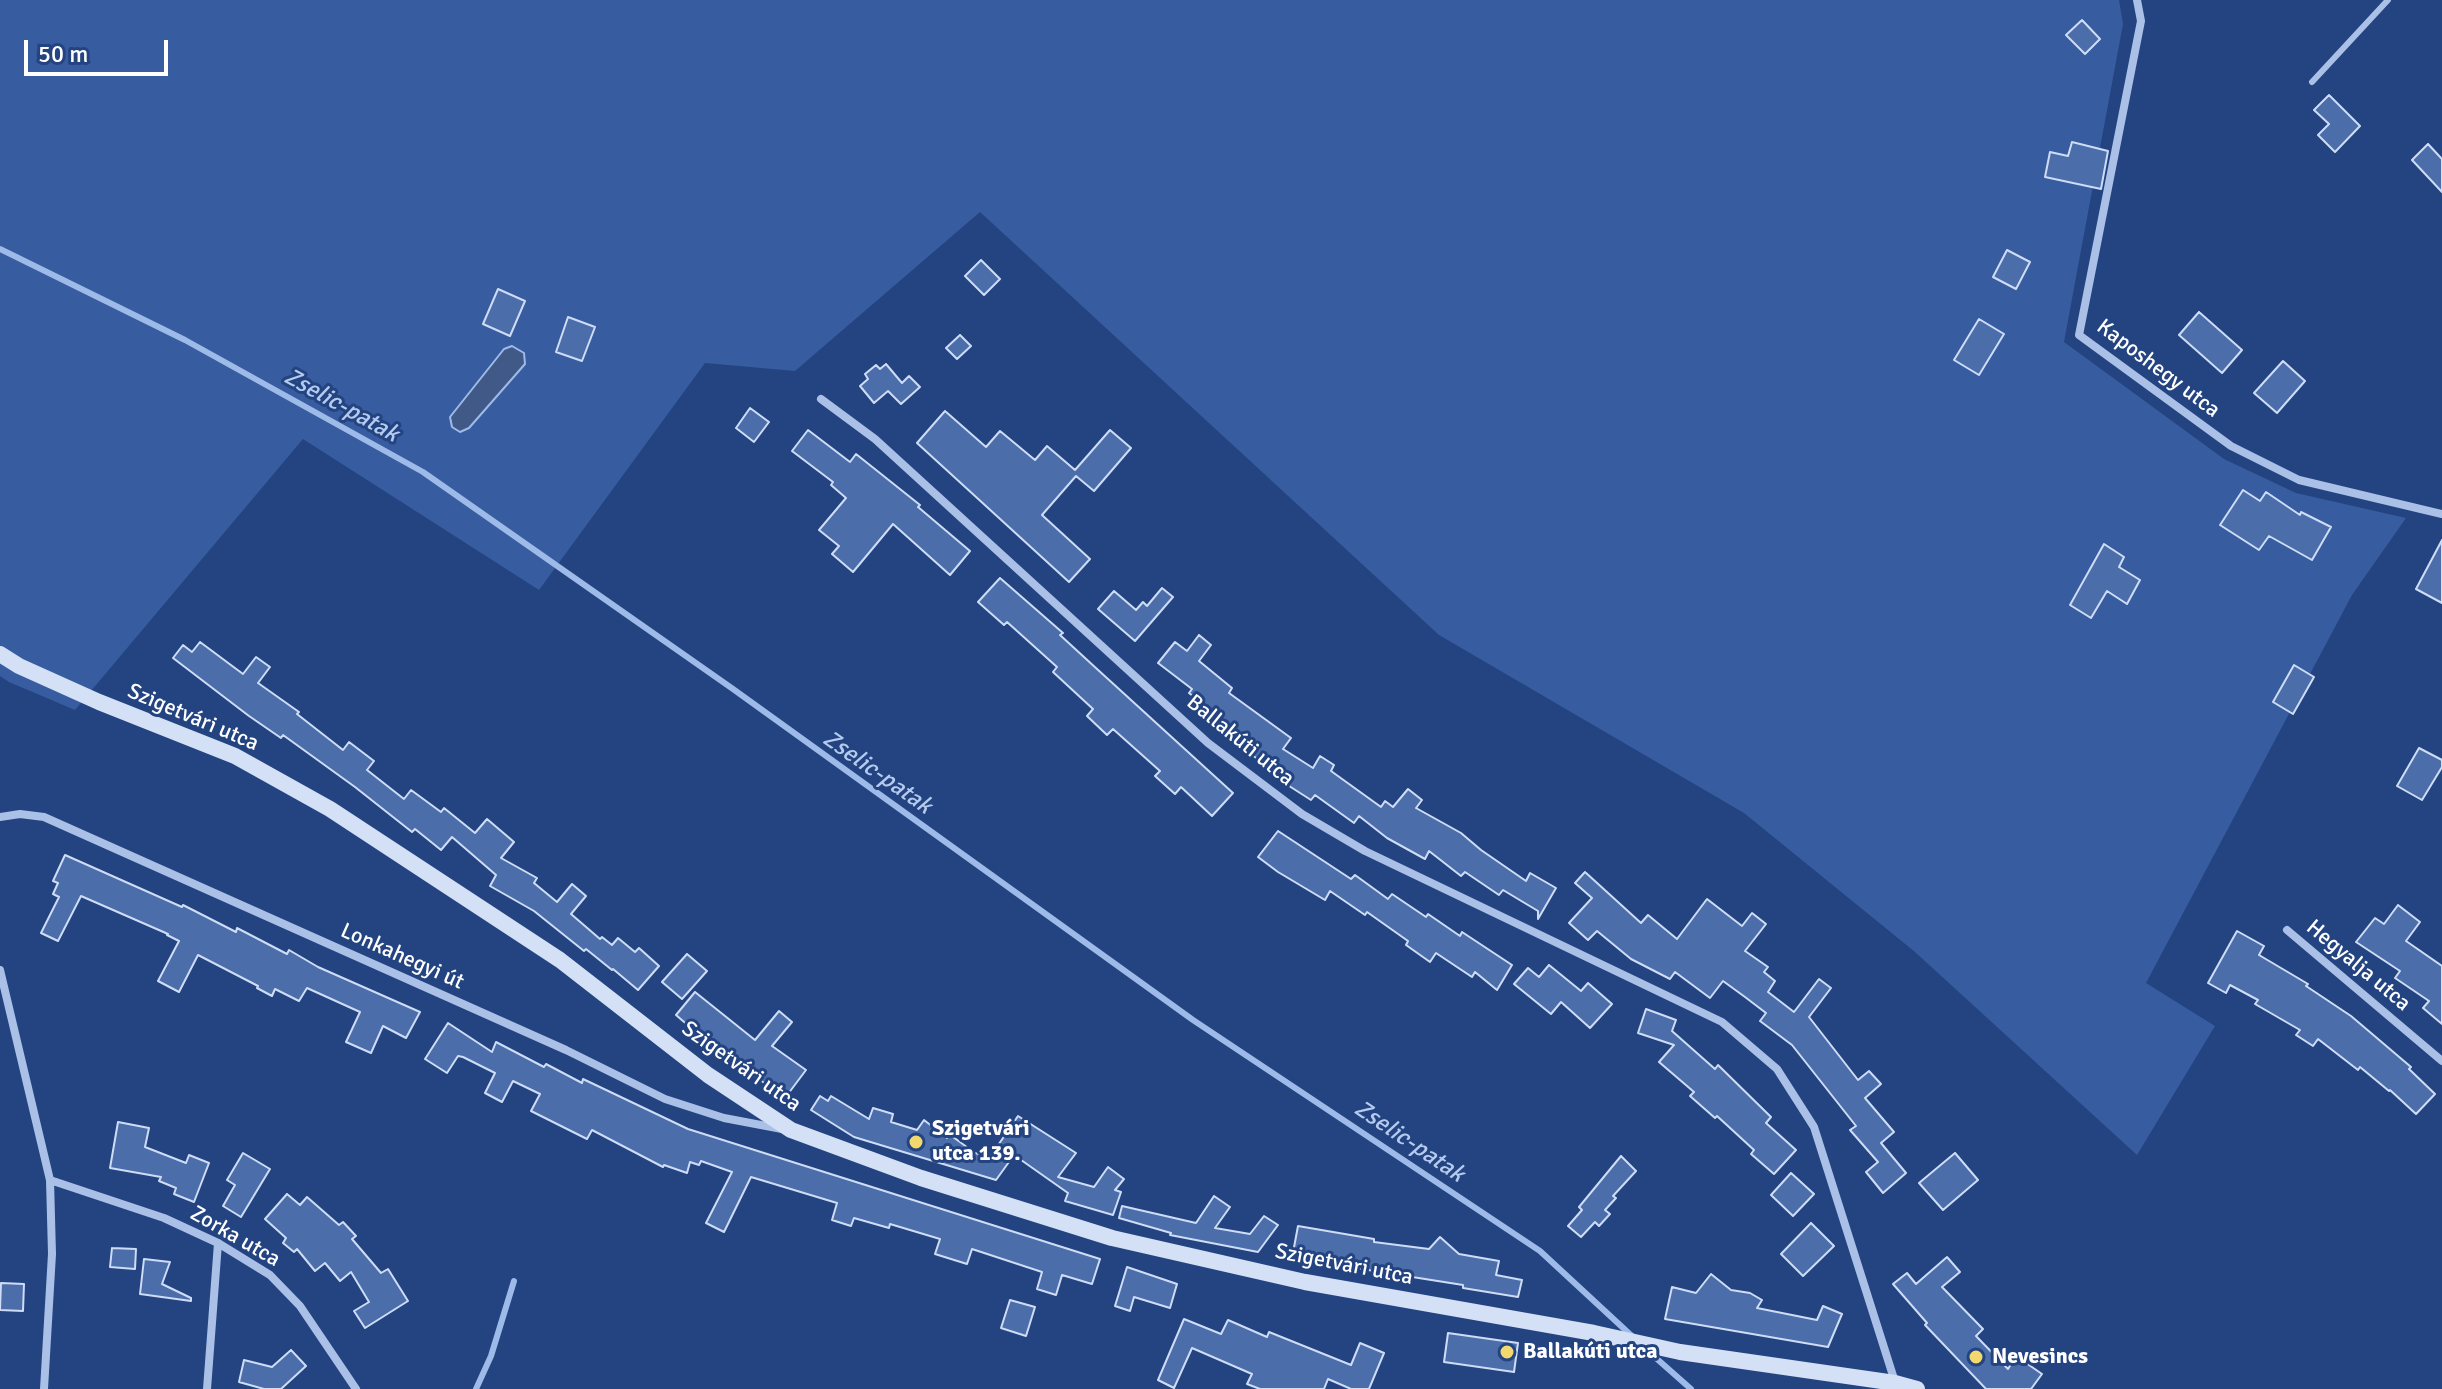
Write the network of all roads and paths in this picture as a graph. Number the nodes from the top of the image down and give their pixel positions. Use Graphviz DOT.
graph roads {
  1 [pos="2137,0"];
  2 [pos="2388,0"];
  3 [pos="2312,82"];
  4 [pos="821,399"];
  5 [pos="2442,514"];
  6 [pos="0,654"];
  7 [pos="0,817"];
  8 [pos="2287,930"];
  9 [pos="0,970"];
  10 [pos="2442,1061"];
  11 [pos="791,1130"];
  12 [pos="50,1180"];
  13 [pos="218,1243"];
  14 [pos="1895,1383"];
  15 [pos="44,1389"];
  16 [pos="207,1389"];
  17 [pos="356,1389"];
  18 [pos="1917,1389"];
  1 -- 5 [label="street, Kaposhegy utca"];
  2 -- 3 [label="lane"];
  4 -- 14 [label="street, Ballakúti utca"];
  6 -- 11 [label="street, Szigetvári utca"];
  7 -- 11 [label="street, Lonkahegyi út"];
  8 -- 10 [label="street, Hegyalja utca"];
  9 -- 12 [label="street"];
  11 -- 14 [label="street, Szigetvári utca"];
  12 -- 13 [label="street, Zorka utca"];
  12 -- 15 [label="street"];
  13 -- 16 [label="street"];
  13 -- 17 [label="street, Zorka utca"];
  14 -- 18 [label="street, Szigetvári utca"];
}
